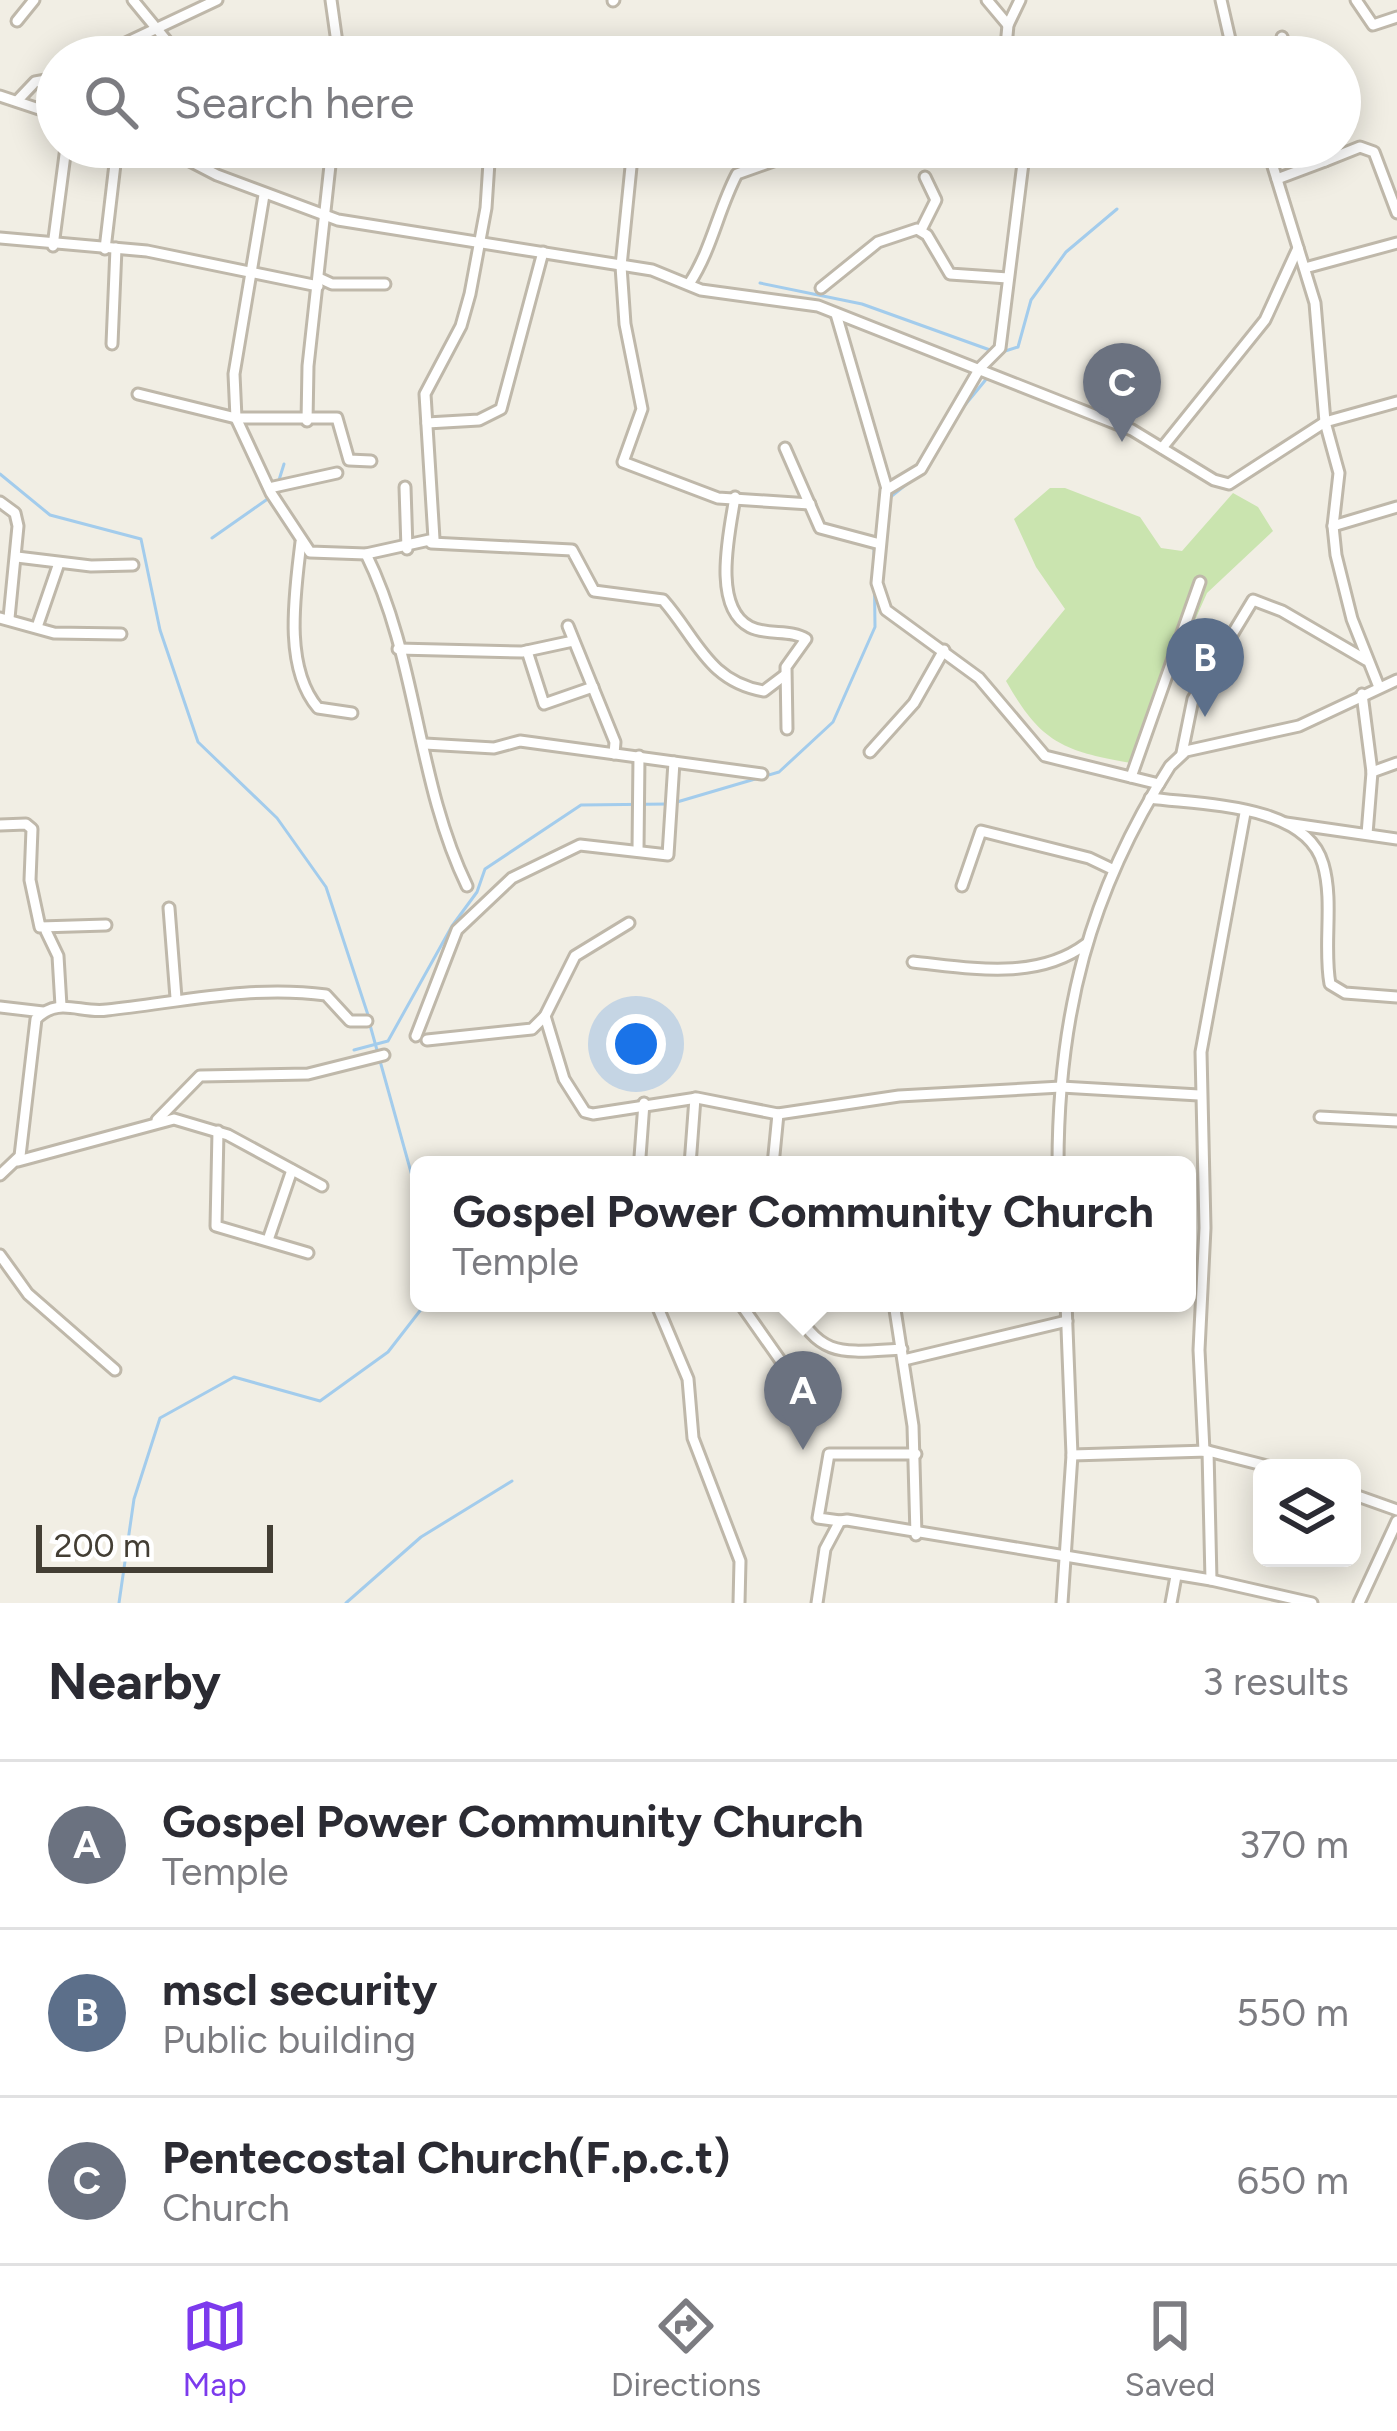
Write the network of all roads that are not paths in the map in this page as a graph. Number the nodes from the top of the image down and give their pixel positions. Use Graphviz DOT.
graph roads {
  1 [pos="34,0"];
  2 [pos="133,0"];
  3 [pos="218,0"];
  4 [pos="331,0"];
  5 [pos="987,0"];
  6 [pos="1002,0"];
  7 [pos="1020,0"];
  8 [pos="1221,0"];
  9 [pos="1356,0"];
  10 [pos="1397,17"];
  11 [pos="17,20"];
  12 [pos="1005,23"];
  13 [pos="151,27"];
  14 [pos="134,36"];
  15 [pos="160,36"];
  16 [pos="336,36"];
  17 [pos="1003,36"];
  18 [pos="1229,36"];
  19 [pos="36,82"];
  20 [pos="0,96"];
  21 [pos="17,101"];
  22 [pos="36,108"];
  23 [pos="1361,150"];
  24 [pos="63,168"];
  25 [pos="116,168"];
  26 [pos="210,168"];
  27 [pos="330,168"];
  28 [pos="488,168"];
  29 [pos="631,168"];
  30 [pos="752,168"];
  31 [pos="1022,168"];
  32 [pos="1273,168"];
  33 [pos="1303,168"];
  34 [pos="925,178"];
  35 [pos="1276,178"];
  36 [pos="264,195"];
  37 [pos="1397,213"];
  38 [pos="327,215"];
  39 [pos="921,230"];
  40 [pos="0,238"];
  41 [pos="479,241"];
  42 [pos="1397,243"];
  43 [pos="53,246"];
  44 [pos="111,248"];
  45 [pos="1298,248"];
  46 [pos="542,252"];
  47 [pos="621,266"];
  48 [pos="1305,268"];
  49 [pos="250,272"];
  50 [pos="1008,278"];
  51 [pos="318,282"];
  52 [pos="385,284"];
  53 [pos="689,284"];
  54 [pos="821,287"];
  55 [pos="836,314"];
  56 [pos="112,344"];
  57 [pos="980,368"];
  58 [pos="138,394"];
  59 [pos="1397,402"];
  60 [pos="236,418"];
  61 [pos="308,421"];
  62 [pos="1324,422"];
  63 [pos="427,423"];
  64 [pos="785,448"];
  65 [pos="1162,448"];
  66 [pos="371,460"];
  67 [pos="337,473"];
  68 [pos="405,487"];
  69 [pos="268,488"];
  70 [pos="887,489"];
  71 [pos="735,496"];
  72 [pos="0,502"];
  73 [pos="810,504"];
  74 [pos="1397,507"];
  75 [pos="1333,526"];
  76 [pos="301,542"];
  77 [pos="431,543"];
  78 [pos="880,544"];
  79 [pos="407,549"];
  80 [pos="365,554"];
  81 [pos="17,556"];
  82 [pos="59,563"];
  83 [pos="133,565"];
  84 [pos="1200,582"];
  85 [pos="4,618"];
  86 [pos="568,626"];
  87 [pos="37,627"];
  88 [pos="121,634"];
  89 [pos="573,641"];
  90 [pos="398,649"];
  91 [pos="944,650"];
  92 [pos="527,651"];
  93 [pos="1368,661"];
  94 [pos="785,675"];
  95 [pos="1397,680"];
  96 [pos="593,687"];
  97 [pos="1379,687"];
  98 [pos="1362,694"];
  99 [pos="352,712"];
  100 [pos="787,729"];
  101 [pos="425,744"];
  102 [pos="870,752"];
  103 [pos="1182,753"];
  104 [pos="614,754"];
  105 [pos="639,756"];
  106 [pos="674,762"];
  107 [pos="1397,763"];
  108 [pos="1372,772"];
  109 [pos="762,774"];
  110 [pos="1131,777"];
  111 [pos="1159,784"];
  112 [pos="1150,798"];
  113 [pos="1245,813"];
  114 [pos="1286,823"];
  115 [pos="0,825"];
  116 [pos="1367,834"];
  117 [pos="1397,838"];
  118 [pos="638,850"];
  119 [pos="1112,869"];
  120 [pos="467,886"];
  121 [pos="962,886"];
  122 [pos="170,908"];
  123 [pos="629,923"];
  124 [pos="106,925"];
  125 [pos="46,931"];
  126 [pos="1086,944"];
  127 [pos="913,962"];
  128 [pos="1397,997"];
  129 [pos="176,998"];
  130 [pos="62,1006"];
  131 [pos="0,1007"];
  132 [pos="43,1012"];
  133 [pos="545,1016"];
  134 [pos="367,1021"];
  135 [pos="384,1055"];
  136 [pos="1061,1087"];
  137 [pos="1199,1095"];
  138 [pos="695,1098"];
  139 [pos="644,1103"];
  140 [pos="778,1114"];
  141 [pos="1320,1117"];
  142 [pos="157,1120"];
  143 [pos="1397,1121"];
  144 [pos="218,1132"];
  145 [pos="640,1156"];
  146 [pos="691,1156"];
  147 [pos="774,1156"];
  148 [pos="1058,1156"];
  149 [pos="18,1161"];
  150 [pos="292,1170"];
  151 [pos="0,1175"];
  152 [pos="322,1186"];
  153 [pos="268,1240"];
  154 [pos="308,1253"];
  155 [pos="0,1255"];
  156 [pos="660,1312"];
  157 [pos="746,1312"];
  158 [pos="797,1312"];
  159 [pos="896,1312"];
  160 [pos="1066,1312"];
  161 [pos="1067,1321"];
  162 [pos="903,1355"];
  163 [pos="785,1366"];
  164 [pos="115,1370"];
  165 [pos="1206,1451"];
  166 [pos="916,1454"];
  167 [pos="1072,1455"];
  168 [pos="1253,1463"];
  169 [pos="1361,1497"];
  170 [pos="1397,1510"];
  171 [pos="840,1520"];
  172 [pos="1397,1521"];
  173 [pos="916,1535"];
  174 [pos="1068,1561"];
  175 [pos="1176,1576"];
  176 [pos="1211,1580"];
  177 [pos="1266,1600"];
  178 [pos="739,1603"];
  179 [pos="817,1603"];
  180 [pos="1062,1603"];
  181 [pos="1171,1603"];
  182 [pos="1312,1603"];
  183 [pos="1359,1603"];
  1 -- 11 [label="street"];
  2 -- 13 [label="street"];
  3 -- 13 [label="street"];
  4 -- 16 [label="street"];
  5 -- 12 [label="street"];
  6 -- 12 [label="street"];
  7 -- 12 [label="street"];
  8 -- 18 [label="street"];
  9 -- 10 [label="street"];
  12 -- 17 [label="street"];
  13 -- 14 [label="street"];
  13 -- 15 [label="street"];
  19 -- 21 [label="street"];
  20 -- 21 [label="street"];
  21 -- 22 [label="street"];
  23 -- 37 [label="street"];
  24 -- 43 [label="street"];
  25 -- 44 [label="street"];
  26 -- 36 [label="street"];
  27 -- 38 [label="street"];
  28 -- 41 [label="street"];
  29 -- 47 [label="street"];
  30 -- 53 [label="street"];
  31 -- 50 [label="street"];
  32 -- 35 [label="street"];
  33 -- 35 [label="street"];
  34 -- 39 [label="street"];
  35 -- 45 [label="street"];
  36 -- 38 [label="street"];
  36 -- 49 [label="street"];
  38 -- 41 [label="street"];
  38 -- 51 [label="street"];
  39 -- 50 [label="street"];
  39 -- 54 [label="street"];
  40 -- 43 [label="street"];
  41 -- 46 [label="street"];
  41 -- 63 [label="street"];
  42 -- 48 [label="street"];
  43 -- 44 [label="street"];
  44 -- 49 [label="street"];
  44 -- 56 [label="street"];
  45 -- 48 [label="street"];
  45 -- 65 [label="street"];
  46 -- 47 [label="street"];
  46 -- 63 [label="street"];
  47 -- 53 [label="street"];
  47 -- 71 [label="street"];
  48 -- 62 [label="street"];
  49 -- 51 [label="street"];
  49 -- 60 [label="street"];
  50 -- 57 [label="street"];
  51 -- 52 [label="street"];
  51 -- 61 [label="street"];
  53 -- 55 [label="street"];
  55 -- 57 [label="street"];
  55 -- 70 [label="street"];
  57 -- 65 [label="street"];
  57 -- 70 [label="street"];
  58 -- 60 [label="street"];
  59 -- 62 [label="street"];
  60 -- 61 [label="street"];
  60 -- 69 [label="street"];
  61 -- 66 [label="street"];
  62 -- 65 [label="street"];
  62 -- 75 [label="street"];
  63 -- 77 [label="street"];
  64 -- 73 [label="street"];
  67 -- 69 [label="street"];
  68 -- 79 [label="street"];
  69 -- 76 [label="street"];
  70 -- 78 [label="street"];
  71 -- 73 [label="street"];
  71 -- 94 [label="street"];
  72 -- 81 [label="street"];
  73 -- 78 [label="street"];
  74 -- 75 [label="street"];
  75 -- 93 [label="street"];
  76 -- 80 [label="street"];
  76 -- 99 [label="street"];
  77 -- 79 [label="street"];
  77 -- 94 [label="street"];
  78 -- 91 [label="street"];
  79 -- 80 [label="street"];
  80 -- 90 [label="street"];
  81 -- 82 [label="street"];
  81 -- 85 [label="street"];
  82 -- 83 [label="street"];
  82 -- 87 [label="street"];
  84 -- 110 [label="street"];
  85 -- 87 [label="street"];
  86 -- 89 [label="street"];
  87 -- 88 [label="street"];
  89 -- 92 [label="street"];
  89 -- 96 [label="street"];
  90 -- 92 [label="street"];
  90 -- 101 [label="street"];
  91 -- 102 [label="street"];
  91 -- 110 [label="street"];
  92 -- 96 [label="street"];
  93 -- 97 [label="street"];
  93 -- 103 [label="street"];
  94 -- 100 [label="street"];
  95 -- 97 [label="street"];
  96 -- 104 [label="street"];
  97 -- 98 [label="street"];
  98 -- 103 [label="street"];
  98 -- 108 [label="street"];
  101 -- 104 [label="street"];
  101 -- 120 [label="street"];
  103 -- 111 [label="street"];
  104 -- 105 [label="street"];
  105 -- 106 [label="street"];
  105 -- 118 [label="street"];
  106 -- 109 [label="street"];
  106 -- 118 [label="street"];
  107 -- 108 [label="street"];
  108 -- 116 [label="street"];
  110 -- 111 [label="street"];
  111 -- 112 [label="street"];
  112 -- 113 [label="street"];
  112 -- 119 [label="street"];
  113 -- 114 [label="street"];
  113 -- 137 [label="street"];
  114 -- 116 [label="street"];
  114 -- 128 [label="street"];
  115 -- 125 [label="street"];
  116 -- 117 [label="street"];
  118 -- 133 [label="street"];
  119 -- 121 [label="street"];
  119 -- 126 [label="street"];
  122 -- 129 [label="street"];
  123 -- 133 [label="street"];
  124 -- 125 [label="street"];
  125 -- 130 [label="street"];
  126 -- 127 [label="street"];
  126 -- 136 [label="street"];
  129 -- 130 [label="street"];
  129 -- 134 [label="street"];
  130 -- 132 [label="street"];
  131 -- 132 [label="street"];
  132 -- 149 [label="street"];
  133 -- 139 [label="street"];
  135 -- 142 [label="street"];
  136 -- 137 [label="street"];
  136 -- 140 [label="street"];
  136 -- 148 [label="street"];
  137 -- 165 [label="street"];
  138 -- 139 [label="street"];
  138 -- 140 [label="street"];
  138 -- 146 [label="street"];
  139 -- 145 [label="street"];
  140 -- 147 [label="street"];
  141 -- 143 [label="street"];
  142 -- 144 [label="street"];
  142 -- 149 [label="street"];
  144 -- 150 [label="street"];
  144 -- 153 [label="street"];
  149 -- 151 [label="street"];
  150 -- 152 [label="street"];
  150 -- 153 [label="street"];
  153 -- 154 [label="street"];
  155 -- 164 [label="street"];
  156 -- 178 [label="street"];
  157 -- 163 [label="street"];
  158 -- 162 [label="street"];
  159 -- 162 [label="street"];
  160 -- 161 [label="street"];
  161 -- 162 [label="street"];
  161 -- 167 [label="street"];
  162 -- 166 [label="street"];
  165 -- 167 [label="street"];
  165 -- 168 [label="street"];
  165 -- 176 [label="street"];
  166 -- 171 [label="street"];
  166 -- 173 [label="street"];
  167 -- 174 [label="street"];
  169 -- 170 [label="street"];
  171 -- 173 [label="street"];
  171 -- 179 [label="street"];
  172 -- 183 [label="street"];
  173 -- 174 [label="street"];
  174 -- 175 [label="street"];
  174 -- 180 [label="street"];
  175 -- 176 [label="street"];
  175 -- 181 [label="street"];
  176 -- 177 [label="street"];
  177 -- 182 [label="street"];
}
